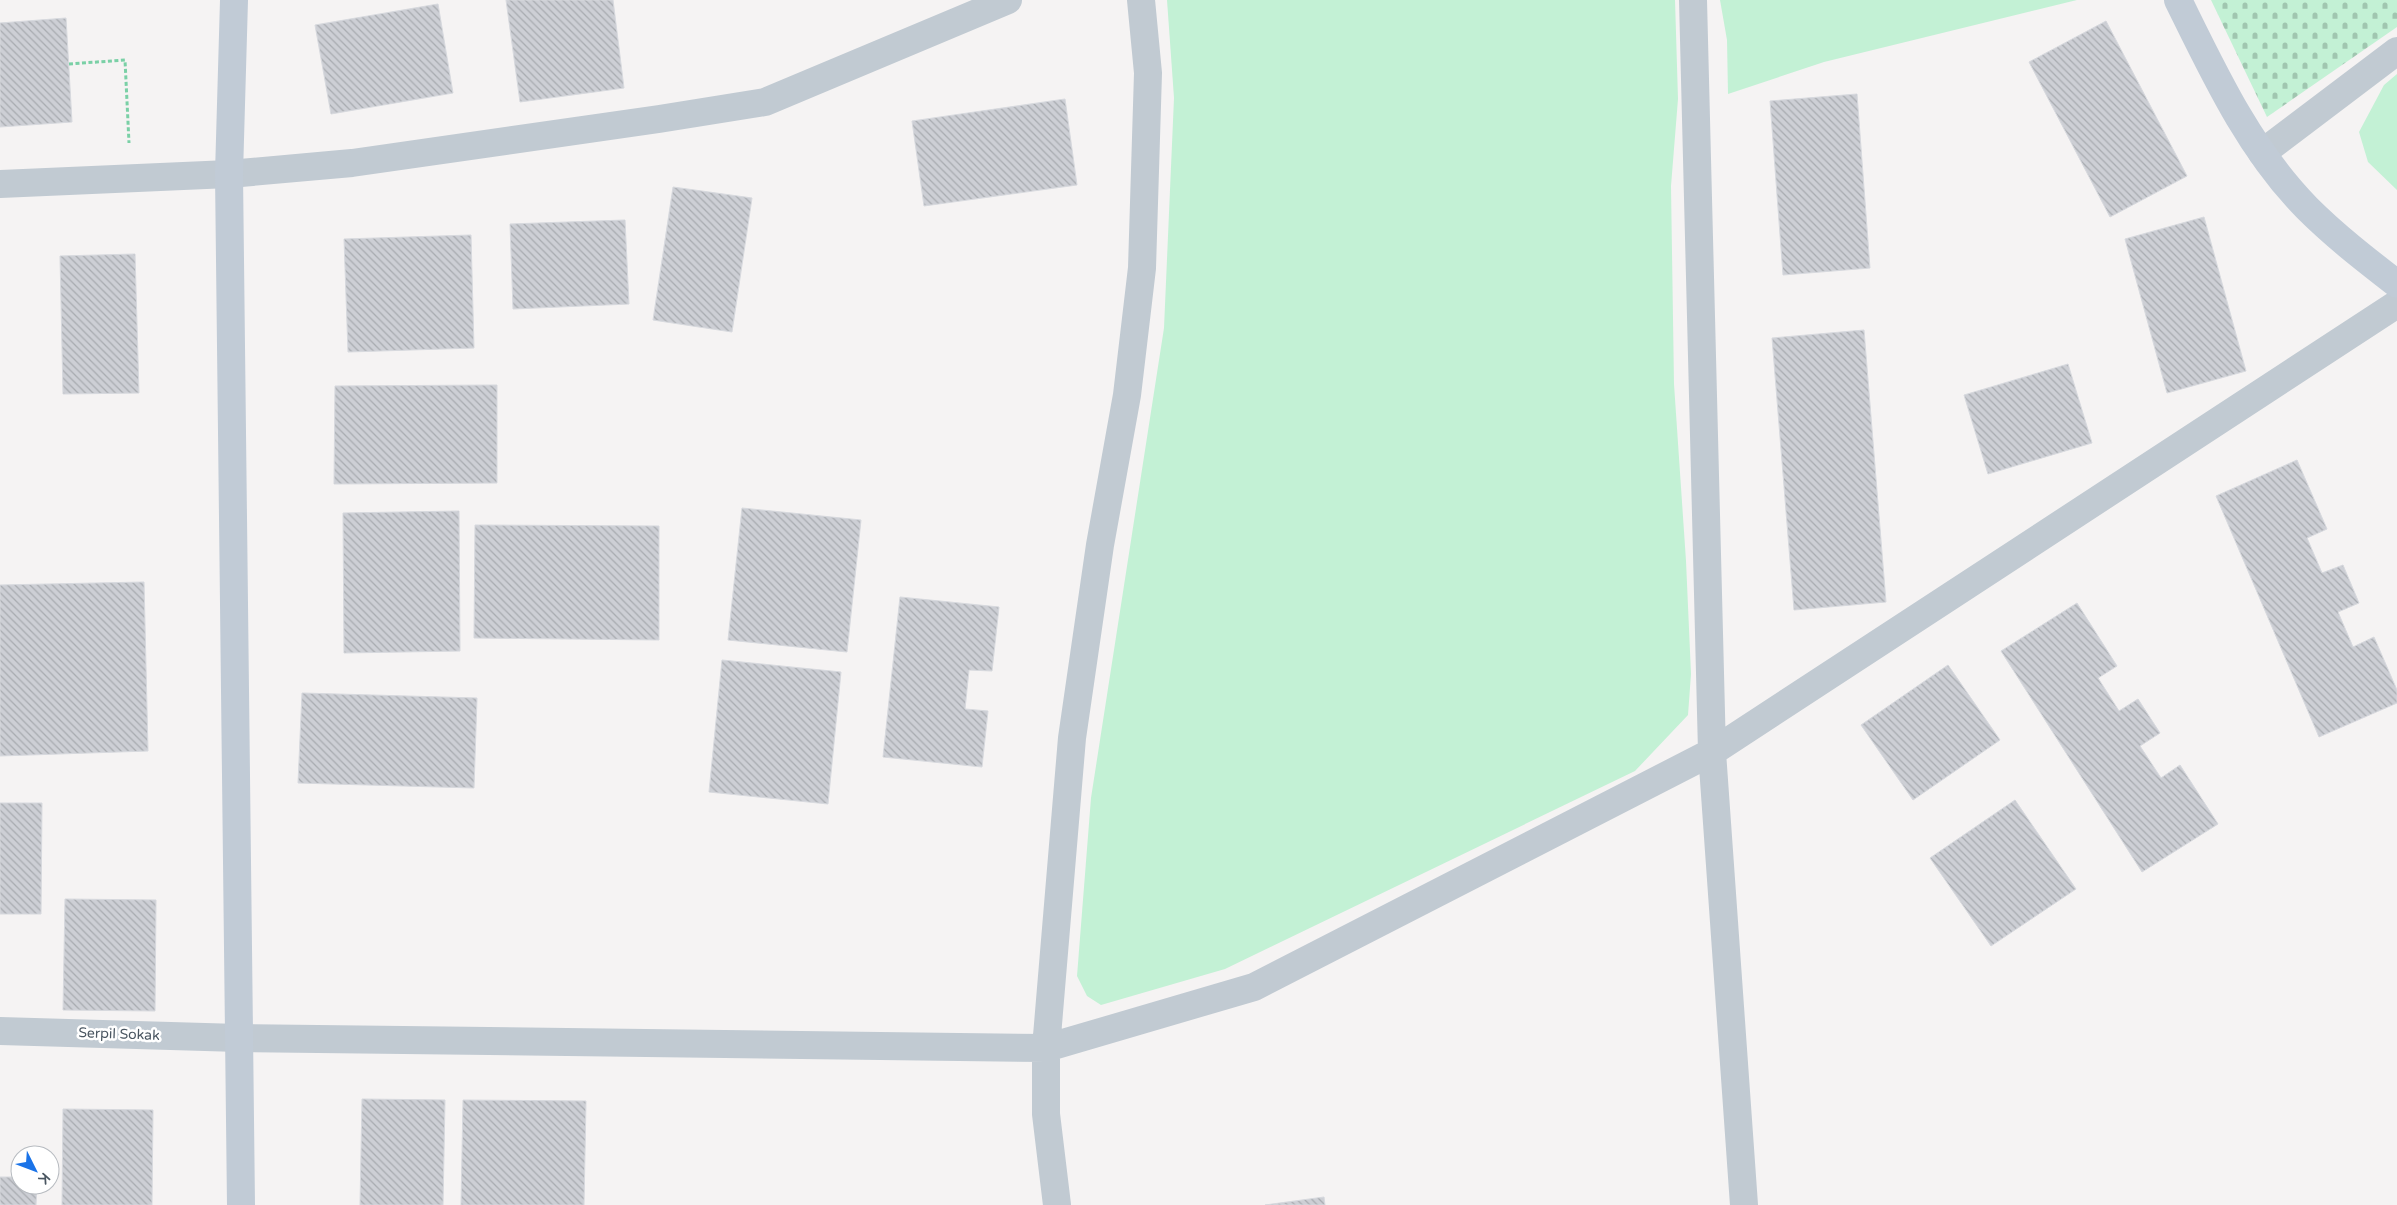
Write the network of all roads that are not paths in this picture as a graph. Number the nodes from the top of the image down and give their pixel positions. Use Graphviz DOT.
graph roads {
  1 [pos="234,0"];
  2 [pos="1008,0"];
  3 [pos="1141,0"];
  4 [pos="1693,0"];
  5 [pos="2178,0"];
  6 [pos="2397,51"];
  7 [pos="2262,153"];
  8 [pos="230,174"];
  9 [pos="0,184"];
  10 [pos="2397,284"];
  11 [pos="2397,304"];
  12 [pos="1712,752"];
  13 [pos="0,1031"];
  14 [pos="239,1038"];
  15 [pos="1046,1048"];
  16 [pos="241,1205"];
  17 [pos="1057,1205"];
  18 [pos="1744,1205"];
  1 -- 8 [label="street"];
  2 -- 8 [label="street"];
  3 -- 15 [label="street"];
  4 -- 12 [label="street"];
  5 -- 7 [label="street"];
  6 -- 7 [label="street"];
  7 -- 10 [label="street"];
  8 -- 9 [label="street"];
  8 -- 14 [label="street"];
  11 -- 12 [label="street, Serpil Sokak"];
  12 -- 15 [label="street, Serpil Sokak"];
  12 -- 18 [label="street"];
  13 -- 14 [label="street, Serpil Sokak"];
  14 -- 15 [label="street, Serpil Sokak"];
  14 -- 16 [label="street"];
  15 -- 17 [label="street"];
}
